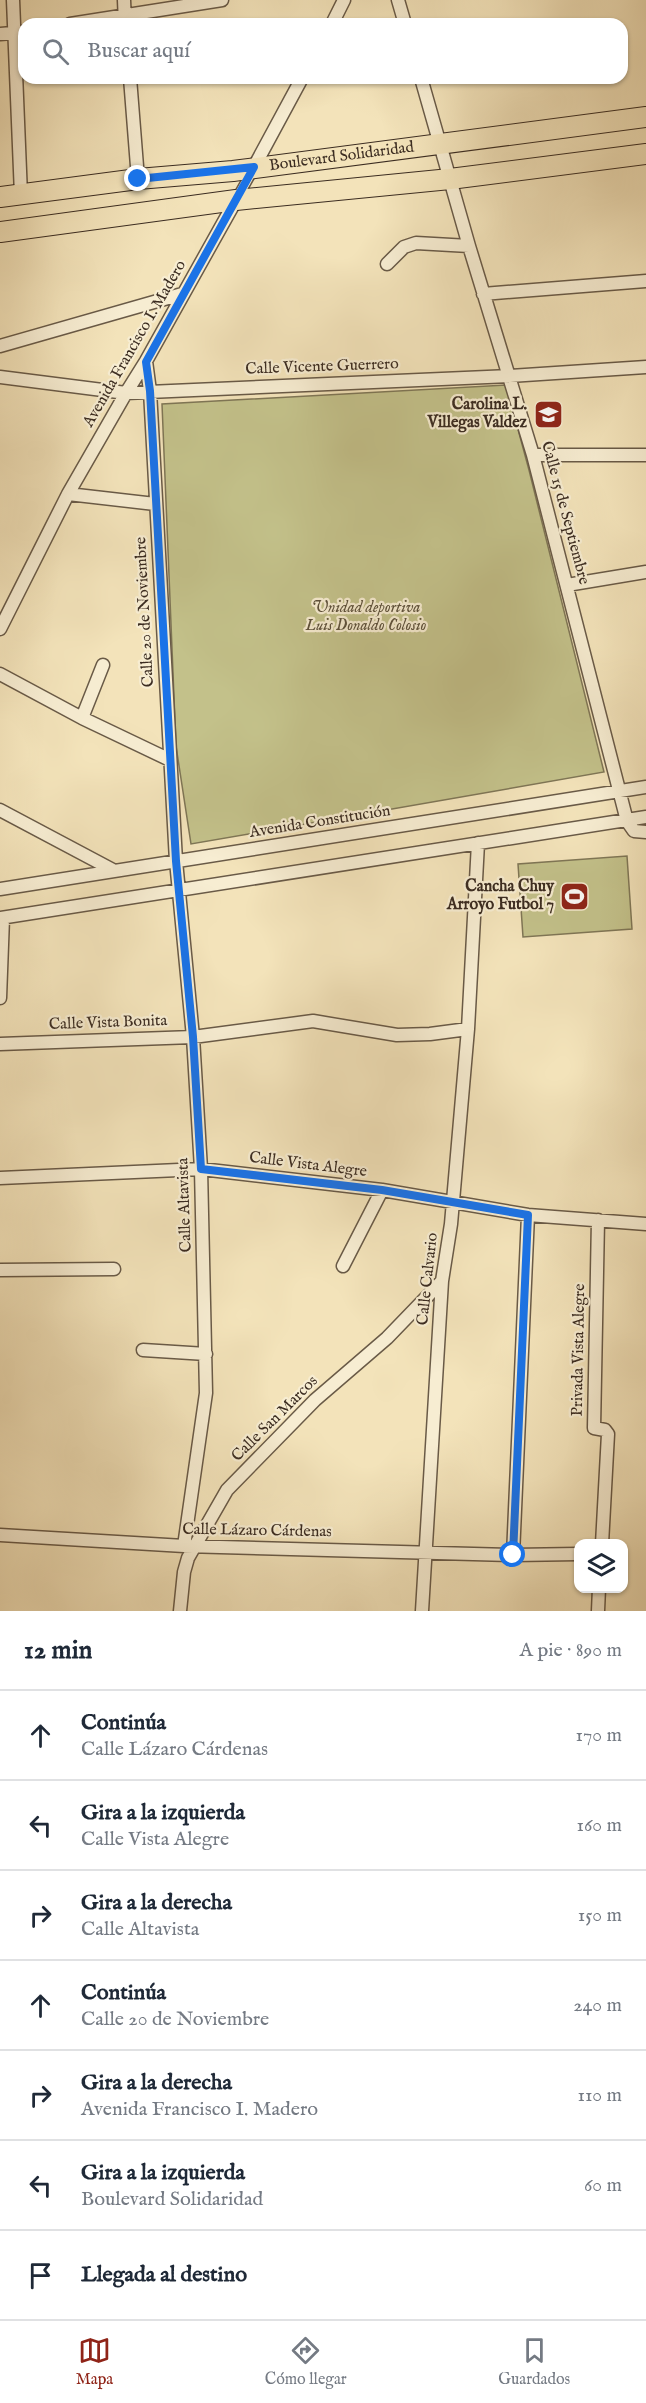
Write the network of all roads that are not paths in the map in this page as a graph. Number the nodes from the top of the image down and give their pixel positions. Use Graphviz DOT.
graph roads {
  1 [pos="13,0"];
  2 [pos="124,0"];
  3 [pos="222,0"];
  4 [pos="345,0"];
  5 [pos="398,0"];
  6 [pos="125,18"];
  7 [pos="135,18"];
  8 [pos="335,18"];
  9 [pos="403,18"];
  10 [pos="12,33"];
  11 [pos="130,84"];
  12 [pos="299,84"];
  13 [pos="423,84"];
  14 [pos="646,117"];
  15 [pos="441,142"];
  16 [pos="646,154"];
  17 [pos="254,167"];
  18 [pos="138,179"];
  19 [pos="450,179"];
  20 [pos="21,195"];
  21 [pos="0,197"];
  22 [pos="236,200"];
  23 [pos="0,232"];
  24 [pos="469,246"];
  25 [pos="387,264"];
  26 [pos="646,281"];
  27 [pos="182,294"];
  28 [pos="483,294"];
  29 [pos="0,346"];
  30 [pos="146,362"];
  31 [pos="646,367"];
  32 [pos="510,376"];
  33 [pos="0,377"];
  34 [pos="150,391"];
  35 [pos="126,393"];
  36 [pos="533,455"];
  37 [pos="646,455"];
  38 [pos="68,494"];
  39 [pos="155,504"];
  40 [pos="646,572"];
  41 [pos="567,585"];
  42 [pos="0,629"];
  43 [pos="103,665"];
  44 [pos="0,674"];
  45 [pos="82,718"];
  46 [pos="170,760"];
  47 [pos="646,786"];
  48 [pos="620,790"];
  49 [pos="0,810"];
  50 [pos="646,817"];
  51 [pos="627,821"];
  52 [pos="646,832"];
  53 [pos="478,843"];
  54 [pos="176,861"];
  55 [pos="113,870"];
  56 [pos="0,889"];
  57 [pos="180,889"];
  58 [pos="1,918"];
  59 [pos="0,998"];
  60 [pos="468,1029"];
  61 [pos="193,1037"];
  62 [pos="0,1044"];
  63 [pos="201,1169"];
  64 [pos="0,1178"];
  65 [pos="382,1190"];
  66 [pos="452,1203"];
  67 [pos="528,1215"];
  68 [pos="598,1220"];
  69 [pos="646,1224"];
  70 [pos="343,1266"];
  71 [pos="114,1269"];
  72 [pos="0,1270"];
  73 [pos="442,1281"];
  74 [pos="142,1350"];
  75 [pos="206,1354"];
  76 [pos="0,1535"];
  77 [pos="602,1539"];
  78 [pos="190,1546"];
  79 [pos="426,1552"];
  80 [pos="574,1554"];
  81 [pos="513,1555"];
  82 [pos="599,1593"];
  83 [pos="180,1611"];
  84 [pos="422,1611"];
  85 [pos="598,1611"];
  1 -- 10 [label="street"];
  2 -- 6 [label="street"];
  3 -- 7 [label="street"];
  4 -- 8 [label="street"];
  5 -- 9 [label="street"];
  10 -- 20 [label="street"];
  11 -- 18 [label="street"];
  12 -- 17 [label="street, Avenida Francisco I. Madero"];
  13 -- 15 [label="street, Calle 15 de Septiembre"];
  14 -- 15 [label="main road, Boulevard Solidaridad"];
  15 -- 17 [label="main road, Boulevard Solidaridad"];
  15 -- 19 [label="street, Calle 15 de Septiembre"];
  16 -- 19 [label="main road, Boulevard Solidaridad"];
  17 -- 18 [label="main road, Boulevard Solidaridad"];
  17 -- 22 [label="street, Avenida Francisco I. Madero"];
  18 -- 20 [label="main road, Boulevard Solidaridad"];
  19 -- 22 [label="main road, Boulevard Solidaridad"];
  19 -- 24 [label="street, Calle 15 de Septiembre"];
  20 -- 21 [label="main road, Boulevard Solidaridad"];
  22 -- 23 [label="main road, Boulevard Solidaridad"];
  22 -- 27 [label="street, Avenida Francisco I. Madero"];
  24 -- 25 [label="street"];
  24 -- 28 [label="street, Calle 15 de Septiembre"];
  26 -- 28 [label="street"];
  27 -- 29 [label="street"];
  27 -- 30 [label="street, Avenida Francisco I. Madero"];
  28 -- 32 [label="street, Calle 15 de Septiembre"];
  30 -- 34 [label="street, Calle 20 de Noviembre"];
  30 -- 35 [label="street, Avenida Francisco I. Madero"];
  31 -- 32 [label="street, Calle Vicente Guerrero"];
  32 -- 34 [label="street, Calle Vicente Guerrero"];
  32 -- 36 [label="street, Calle 15 de Septiembre"];
  33 -- 35 [label="street, Calle Vicente Guerrero"];
  34 -- 35 [label="street, Calle Vicente Guerrero"];
  34 -- 39 [label="street, Calle 20 de Noviembre"];
  35 -- 38 [label="street, Avenida Francisco I. Madero"];
  36 -- 37 [label="street"];
  36 -- 41 [label="street, Calle 15 de Septiembre"];
  38 -- 39 [label="street"];
  38 -- 42 [label="street, Avenida Francisco I. Madero"];
  39 -- 46 [label="street, Calle 20 de Noviembre"];
  40 -- 41 [label="street"];
  41 -- 48 [label="street, Calle 15 de Septiembre"];
  43 -- 45 [label="street"];
  44 -- 45 [label="street"];
  45 -- 46 [label="street"];
  46 -- 54 [label="street, Calle 20 de Noviembre"];
  47 -- 48 [label="street, Avenida Constitución"];
  48 -- 51 [label="street, Calle 15 de Septiembre"];
  48 -- 54 [label="street, Avenida Constitución"];
  49 -- 55 [label="street"];
  50 -- 51 [label="street"];
  51 -- 52 [label="street"];
  51 -- 53 [label="street"];
  53 -- 57 [label="street"];
  53 -- 60 [label="street, Calle Calvario"];
  54 -- 55 [label="street, Avenida Constitución"];
  54 -- 57 [label="street, Calle Altavista"];
  55 -- 56 [label="street, Avenida Constitución"];
  57 -- 58 [label="street"];
  57 -- 61 [label="street, Calle Altavista"];
  58 -- 59 [label="street"];
  60 -- 61 [label="street, Calle Vista Bonita"];
  60 -- 66 [label="street, Calle Calvario"];
  61 -- 62 [label="street, Calle Vista Bonita"];
  61 -- 63 [label="street, Calle Altavista"];
  63 -- 64 [label="street, Calle Vista Alegre"];
  63 -- 65 [label="street, Calle Vista Alegre"];
  63 -- 75 [label="street, Calle Altavista"];
  65 -- 66 [label="street, Calle Vista Alegre"];
  65 -- 70 [label="street"];
  66 -- 67 [label="street, Calle Vista Alegre"];
  66 -- 73 [label="street, Calle Calvario"];
  67 -- 68 [label="street, Calle Vista Alegre"];
  67 -- 81 [label="street"];
  68 -- 69 [label="street, Calle Vista Alegre"];
  68 -- 77 [label="street, Privada Vista Alegre"];
  71 -- 72 [label="street"];
  73 -- 78 [label="street, Calle San Marcos"];
  73 -- 79 [label="street, Calle Calvario"];
  74 -- 75 [label="street"];
  75 -- 78 [label="street, Calle Altavista"];
  76 -- 78 [label="street, Calle Lázaro Cárdenas"];
  78 -- 79 [label="street, Calle Lázaro Cárdenas"];
  78 -- 83 [label="street, Calle San Marcos"];
  79 -- 81 [label="street, Calle Lázaro Cárdenas"];
  79 -- 84 [label="street, Calle Calvario"];
  80 -- 81 [label="street, Calle Lázaro Cárdenas"];
  82 -- 85 [label="street"];
}
